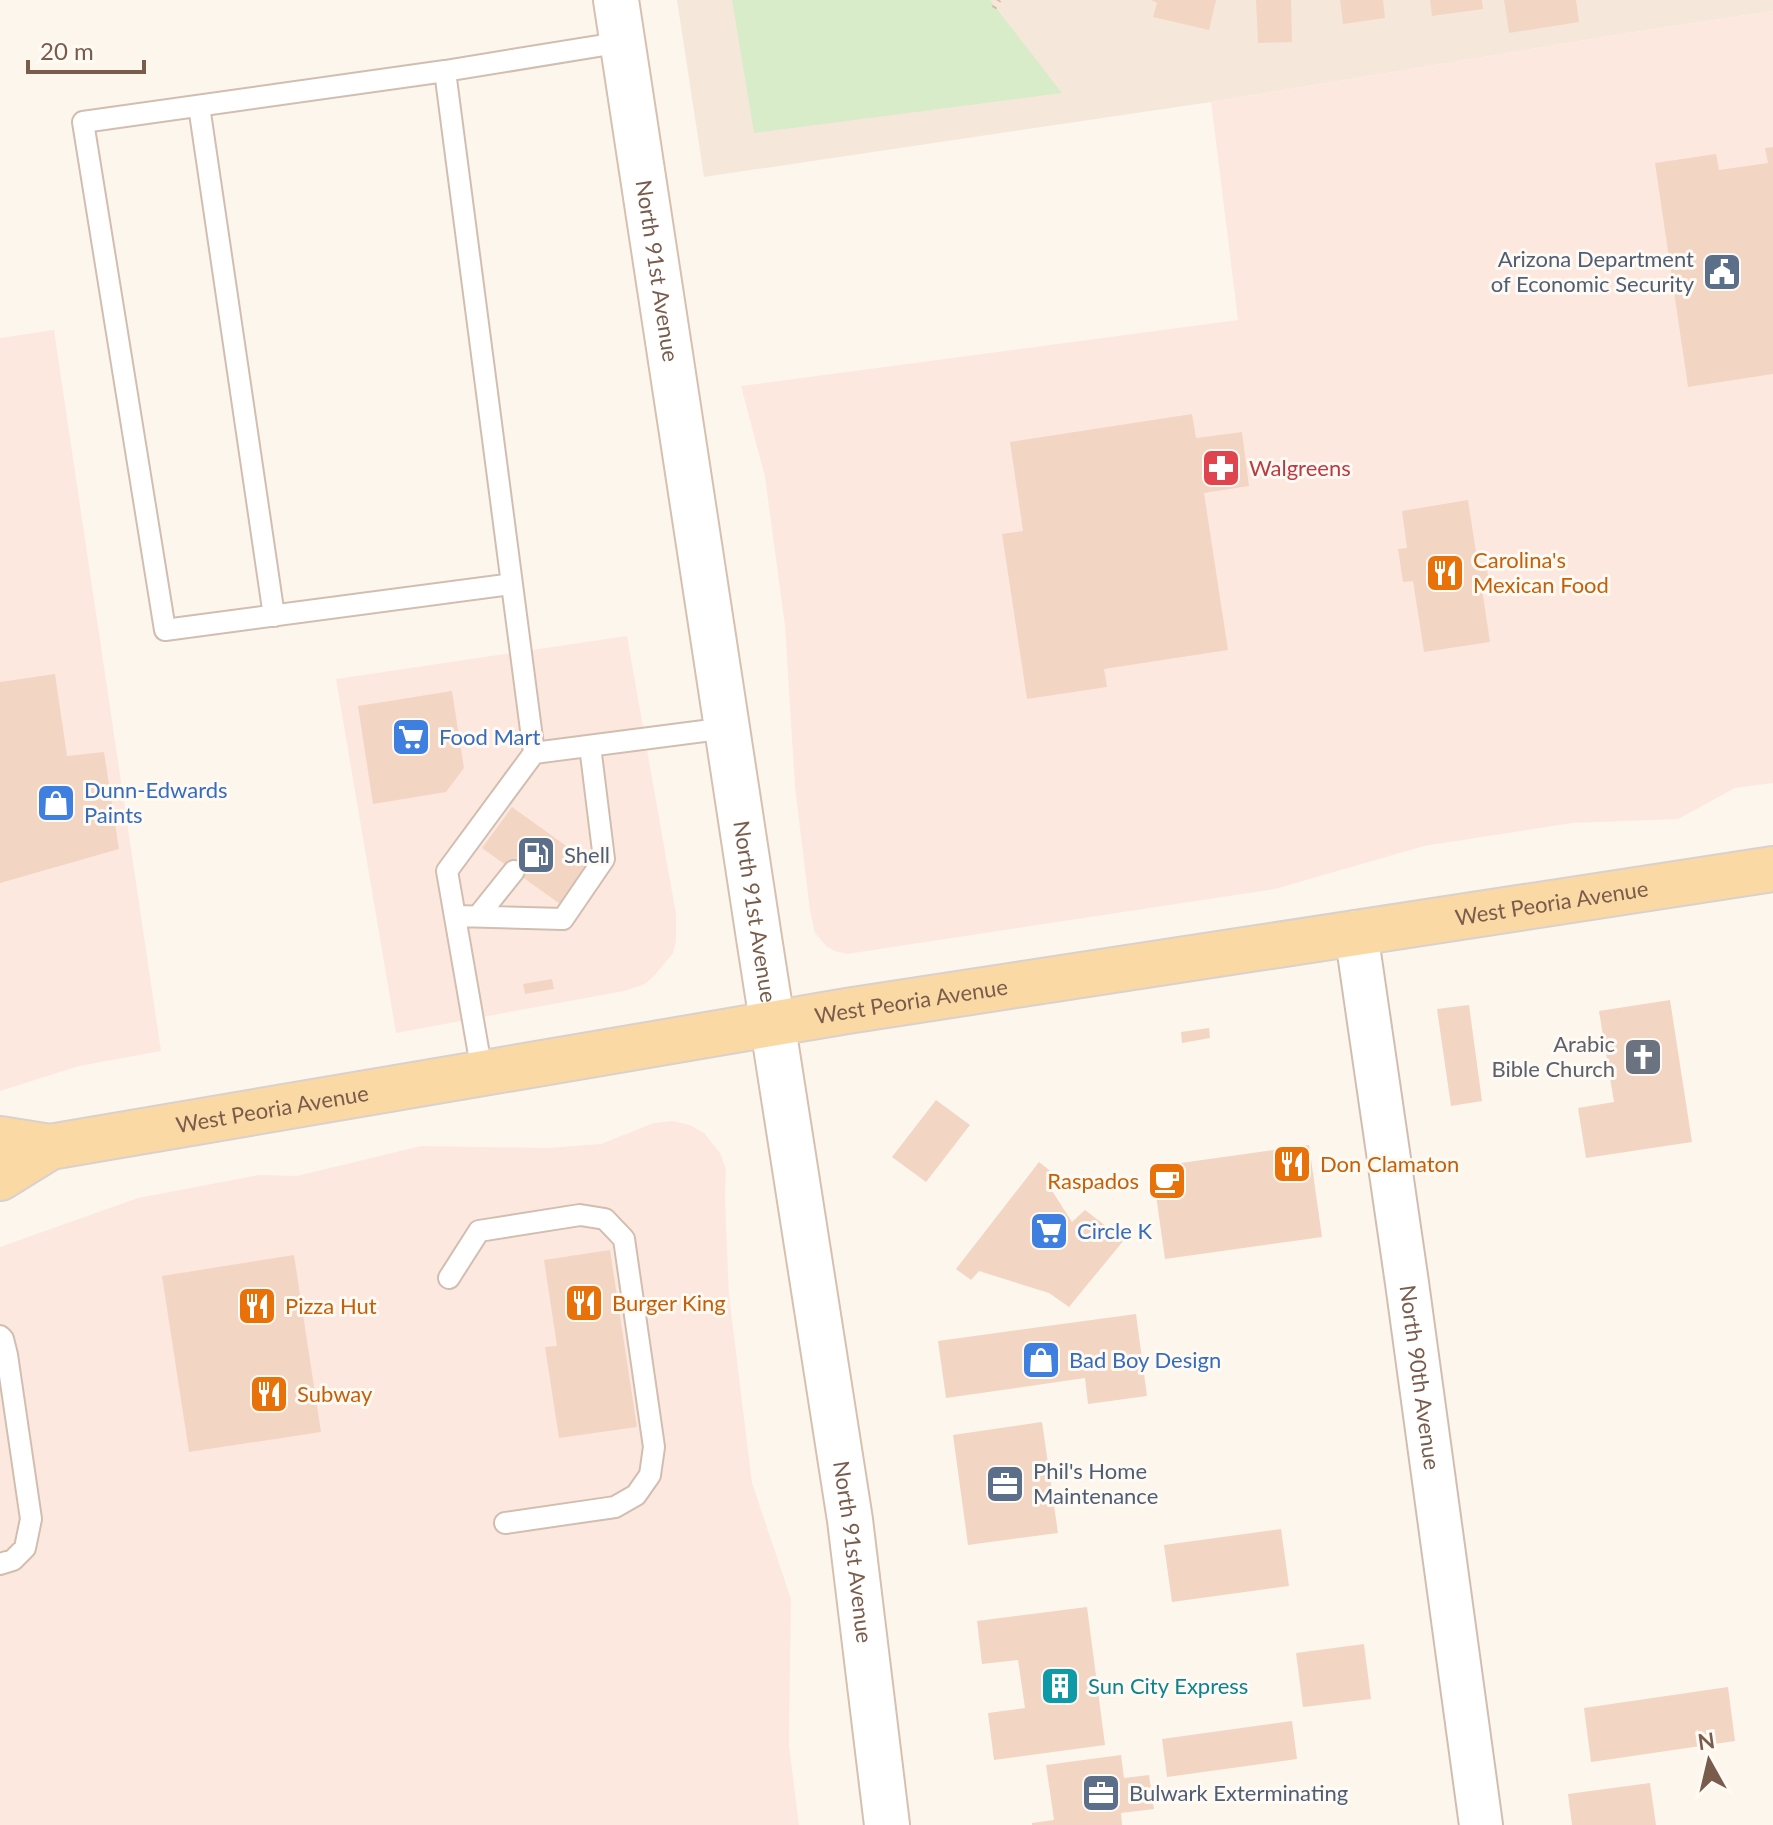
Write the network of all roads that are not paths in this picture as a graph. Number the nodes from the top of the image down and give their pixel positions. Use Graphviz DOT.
graph roads {
  1 [pos="616,0"];
  2 [pos="623,42"];
  3 [pos="445,71"];
  4 [pos="199,106"];
  5 [pos="512,584"];
  6 [pos="274,616"];
  7 [pos="727,728"];
  8 [pos="590,746"];
  9 [pos="534,753"];
  10 [pos="1773,869"];
  11 [pos="514,871"];
  12 [pos="456,916"];
  13 [pos="478,916"];
  14 [pos="1356,932"];
  15 [pos="773,1024"];
  16 [pos="482,1072"];
  17 [pos="0,1139"];
  18 [pos="50,1147"];
  19 [pos="0,1178"];
  20 [pos="449,1278"];
  21 [pos="0,1336"];
  22 [pos="505,1523"];
  23 [pos="0,1564"];
  24 [pos="887,1825"];
  25 [pos="1481,1825"];
  1 -- 2 [label="main road, North 91st Avenue"];
  2 -- 3 [label="lane"];
  2 -- 7 [label="main road, North 91st Avenue"];
  3 -- 4 [label="lane"];
  3 -- 5 [label="lane"];
  4 -- 6 [label="lane"];
  4 -- 6 [label="lane"];
  5 -- 6 [label="lane"];
  5 -- 9 [label="lane"];
  7 -- 8 [label="lane"];
  7 -- 15 [label="main road, North 91st Avenue"];
  8 -- 9 [label="lane"];
  8 -- 13 [label="lane"];
  9 -- 12 [label="lane"];
  10 -- 14 [label="main road, West Peoria Avenue"];
  11 -- 13 [label="lane"];
  12 -- 13 [label="lane"];
  12 -- 16 [label="lane"];
  14 -- 15 [label="main road, West Peoria Avenue"];
  14 -- 25 [label="street, North 90th Avenue"];
  15 -- 16 [label="main road, West Peoria Avenue"];
  15 -- 24 [label="main road, North 91st Avenue"];
  16 -- 18 [label="main road, West Peoria Avenue"];
  17 -- 18 [label="main road, West Peoria Avenue"];
  18 -- 19 [label="main road, West Peoria Avenue"];
  20 -- 22 [label="lane"];
  21 -- 23 [label="lane"];
}
